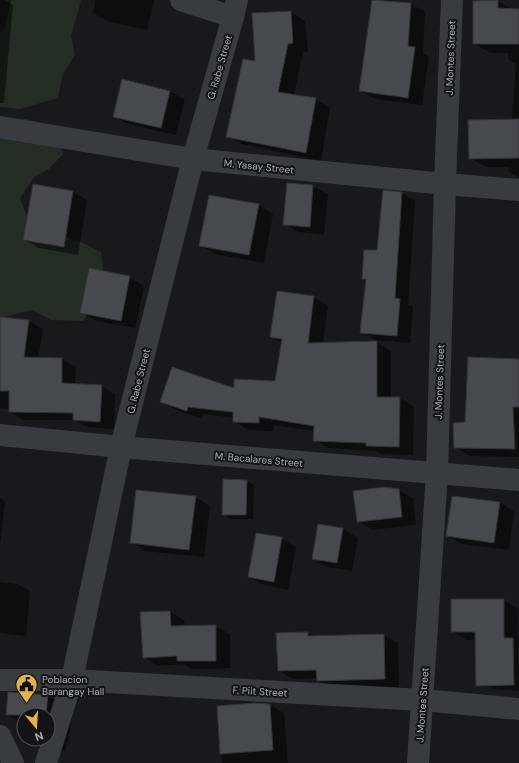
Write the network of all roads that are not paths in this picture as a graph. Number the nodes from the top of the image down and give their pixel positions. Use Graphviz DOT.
graph roads {
  1 [pos="181,0"];
  2 [pos="452,0"];
  3 [pos="235,9"];
  4 [pos="0,127"];
  5 [pos="193,159"];
  6 [pos="445,184"];
  7 [pos="519,190"];
  8 [pos="0,435"];
  9 [pos="121,448"];
  10 [pos="437,473"];
  11 [pos="519,480"];
  12 [pos="0,680"];
  13 [pos="72,680"];
  14 [pos="422,700"];
  15 [pos="519,709"];
  16 [pos="0,736"];
  17 [pos="13,763"];
  18 [pos="46,763"];
  19 [pos="418,763"];
  1 -- 3 [label="street"];
  2 -- 6 [label="street, J. Montes Street"];
  3 -- 5 [label="street, G. Rabe Street"];
  4 -- 5 [label="street, M. Yasay Street"];
  5 -- 6 [label="street, M. Yasay Street"];
  5 -- 9 [label="street, G. Rabe Street"];
  6 -- 7 [label="street, M. Yasay Street"];
  6 -- 10 [label="street, J. Montes Street"];
  8 -- 9 [label="street, M. Bacalares Street"];
  9 -- 10 [label="street, M. Bacalares Street"];
  9 -- 13 [label="street, G. Rabe Street"];
  10 -- 11 [label="street, M. Bacalares Street"];
  10 -- 14 [label="street, J. Montes Street"];
  12 -- 13 [label="street, F. Piit Street"];
  13 -- 14 [label="street, F. Piit Street"];
  13 -- 18 [label="street, G. Rabe Street"];
  14 -- 15 [label="street, F. Piit Street"];
  14 -- 19 [label="street, J. Montes Street"];
  16 -- 17 [label="street"];
}
